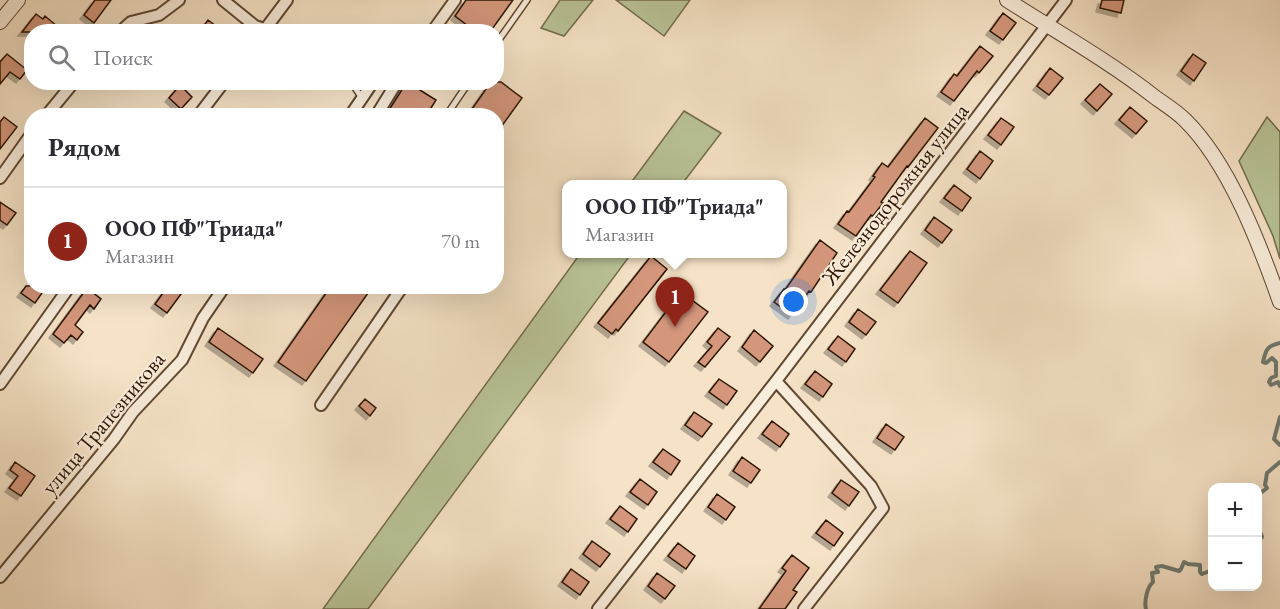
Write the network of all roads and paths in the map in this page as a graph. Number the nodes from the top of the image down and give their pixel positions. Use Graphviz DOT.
graph roads {
  1 [pos="18,0"];
  2 [pos="178,0"];
  3 [pos="223,0"];
  4 [pos="287,0"];
  5 [pos="455,0"];
  6 [pos="527,0"];
  7 [pos="1007,0"];
  8 [pos="1066,0"];
  9 [pos="0,22"];
  10 [pos="130,24"];
  11 [pos="253,24"];
  12 [pos="272,24"];
  13 [pos="438,24"];
  14 [pos="1048,27"];
  15 [pos="504,33"];
  16 [pos="67,90"];
  17 [pos="218,90"];
  18 [pos="356,90"];
  19 [pos="368,90"];
  20 [pos="393,90"];
  21 [pos="464,90"];
  22 [pos="362,98"];
  23 [pos="53,108"];
  24 [pos="204,108"];
  25 [pos="355,108"];
  26 [pos="381,108"];
  27 [pos="451,108"];
  28 [pos="24,144"];
  29 [pos="0,178"];
  30 [pos="64,294"];
  31 [pos="220,294"];
  32 [pos="397,294"];
  33 [pos="1280,302"];
  34 [pos="776,381"];
  35 [pos="0,384"];
  36 [pos="321,405"];
  37 [pos="0,577"];
  38 [pos="598,609"];
  39 [pos="804,609"];
  1 -- 9 [label="street"];
  2 -- 10 [label="street"];
  3 -- 11 [label="street"];
  4 -- 12 [label="street"];
  5 -- 13 [label="street"];
  6 -- 15 [label="lane"];
  7 -- 14 [label="street"];
  8 -- 14 [label="street, Железнодорожная улица"];
  14 -- 33 [label="street"];
  14 -- 34 [label="street, Железнодорожная улица"];
  16 -- 23 [label="street"];
  17 -- 24 [label="street"];
  18 -- 22 [label="lane"];
  19 -- 22 [label="street"];
  20 -- 26 [label="street"];
  21 -- 27 [label="lane"];
  22 -- 25 [label="street"];
  28 -- 29 [label="street"];
  30 -- 35 [label="street"];
  31 -- 37 [label="street, улица Трапезникова"];
  32 -- 36 [label="street"];
  34 -- 38 [label="street, Железнодорожная улица"];
  34 -- 39 [label="street"];
}
